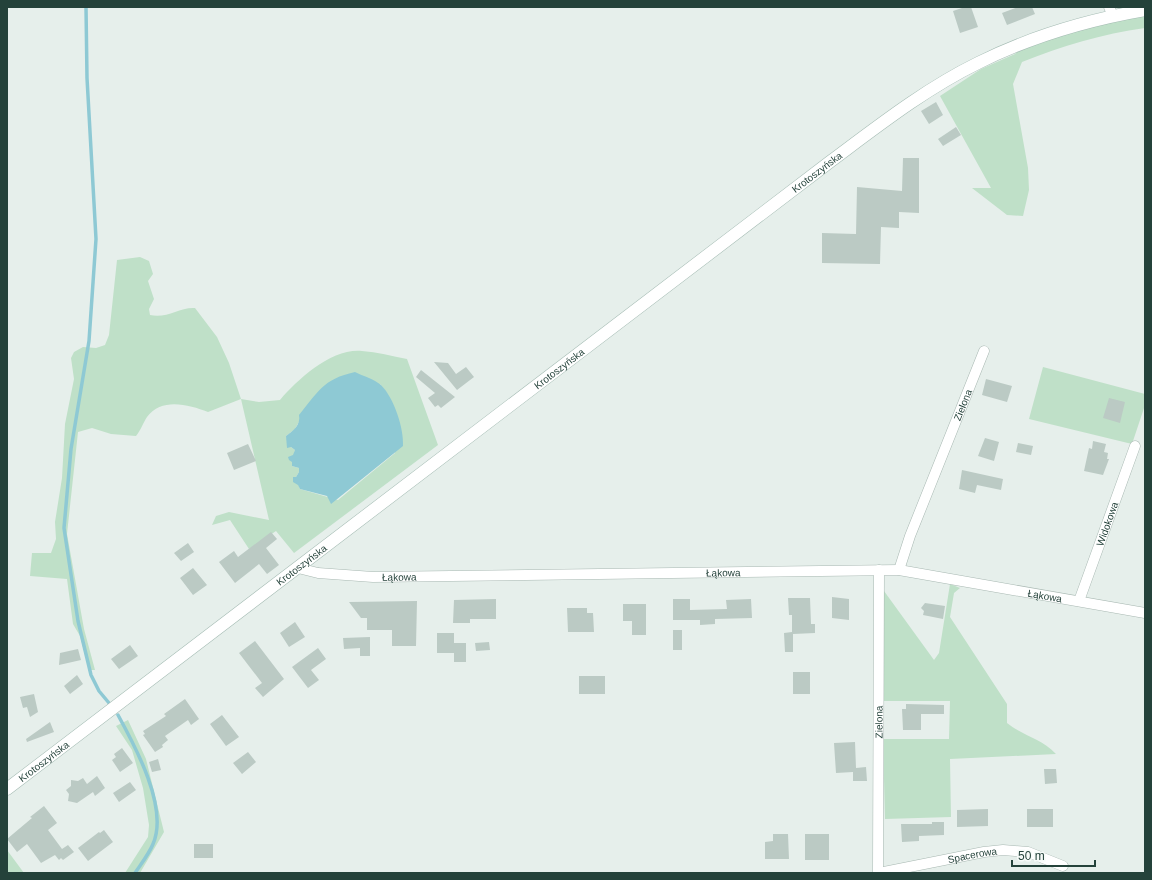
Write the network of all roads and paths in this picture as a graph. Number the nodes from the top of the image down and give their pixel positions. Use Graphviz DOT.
graph roads {
  1 [pos="1145,10"];
  2 [pos="1111,12"];
  3 [pos="984,351"];
  4 [pos="1135,446"];
  5 [pos="298,568"];
  6 [pos="879,570"];
  7 [pos="899,570"];
  8 [pos="1079,601"];
  9 [pos="1145,613"];
  10 [pos="7,789"];
  11 [pos="1063,866"];
  12 [pos="879,873"];
  1 -- 2 [label="street, Krotoszyńska"];
  2 -- 5 [label="street, Krotoszyńska"];
  3 -- 7 [label="street, Zielona"];
  4 -- 8 [label="street, Widokowa"];
  5 -- 6 [label="street, Łąkowa"];
  5 -- 10 [label="street, Krotoszyńska"];
  6 -- 7 [label="street, Łąkowa"];
  6 -- 12 [label="street, Zielona"];
  7 -- 8 [label="street, Łąkowa"];
  8 -- 9 [label="street, Łąkowa"];
  11 -- 12 [label="street, Spacerowa"];
}
